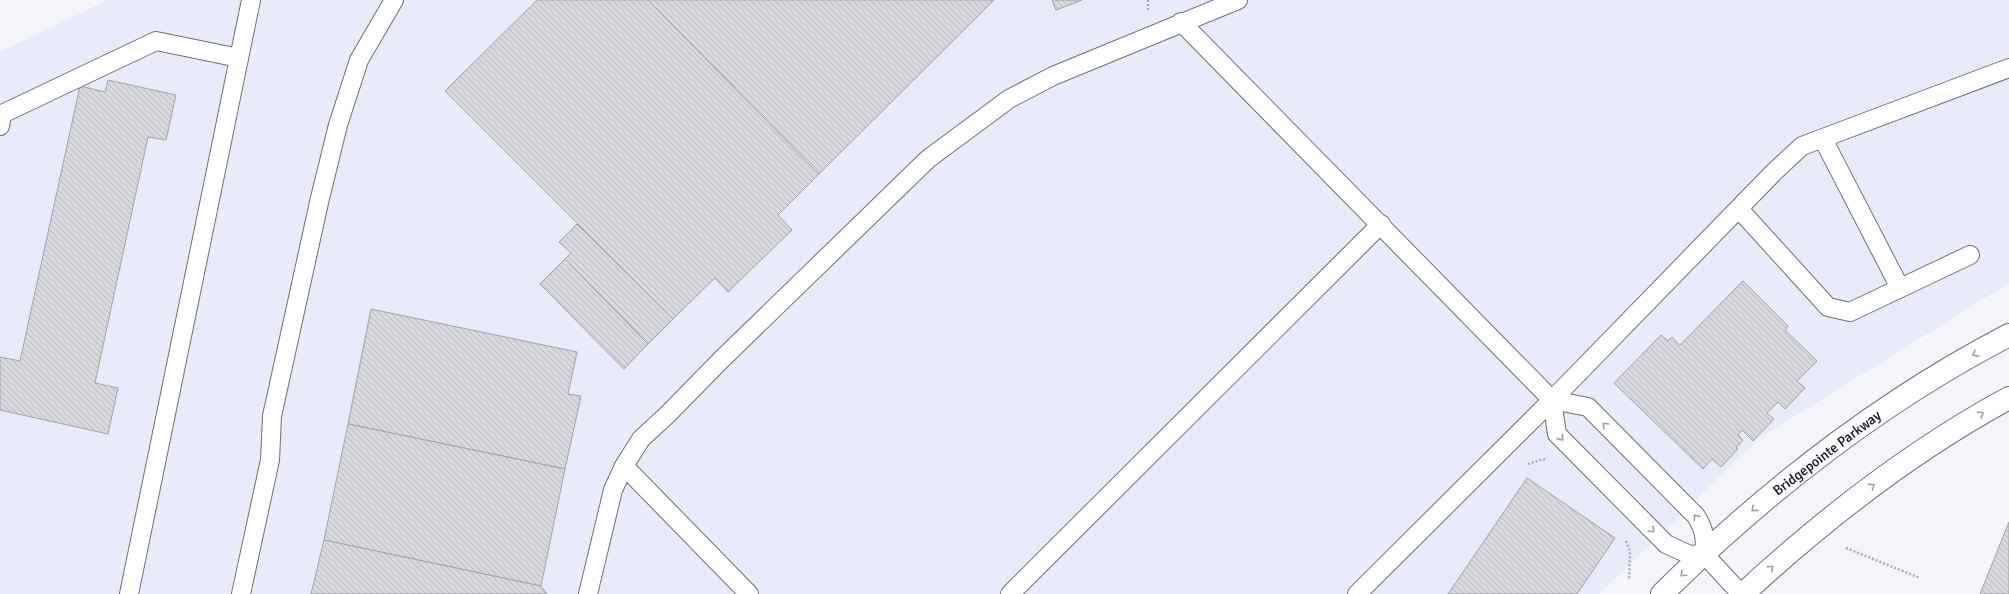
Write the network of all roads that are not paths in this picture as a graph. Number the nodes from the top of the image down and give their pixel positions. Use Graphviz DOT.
graph roads {
  1 [pos="251,0"];
  2 [pos="394,0"];
  3 [pos="1238,0"];
  4 [pos="1181,22"];
  5 [pos="239,58"];
  6 [pos="2009,68"];
  7 [pos="0,126"];
  8 [pos="1824,139"];
  9 [pos="1739,209"];
  10 [pos="1381,224"];
  11 [pos="1970,255"];
  12 [pos="1900,288"];
  13 [pos="2009,335"];
  14 [pos="2009,398"];
  15 [pos="1552,400"];
  16 [pos="624,466"];
  17 [pos="1704,554"];
  18 [pos="129,594"];
  19 [pos="241,594"];
  20 [pos="588,594"];
  21 [pos="749,594"];
  22 [pos="1010,594"];
  23 [pos="1357,594"];
  24 [pos="1662,594"];
  25 [pos="1742,594"];
  1 -- 5 [label="lane"];
  2 -- 19 [label="lane"];
  3 -- 4 [label="lane"];
  4 -- 10 [label="lane"];
  4 -- 16 [label="lane"];
  5 -- 7 [label="lane"];
  5 -- 18 [label="lane"];
  6 -- 8 [label="lane"];
  8 -- 9 [label="lane"];
  8 -- 12 [label="lane"];
  9 -- 12 [label="lane"];
  9 -- 15 [label="lane"];
  10 -- 15 [label="lane"];
  10 -- 22 [label="lane"];
  11 -- 12 [label="lane"];
  13 -- 17 [label="main road, Bridgepointe Parkway, one-way"];
  25 -- 14 [label="main road, one-way"];
  15 -- 17 [label="lane, one-way"];
  17 -- 15 [label="lane, one-way"];
  15 -- 23 [label="lane"];
  16 -- 20 [label="lane"];
  16 -- 21 [label="lane"];
  17 -- 24 [label="main road, Bridgepointe Parkway, one-way"];
  17 -- 25 [label="lane"];
}
